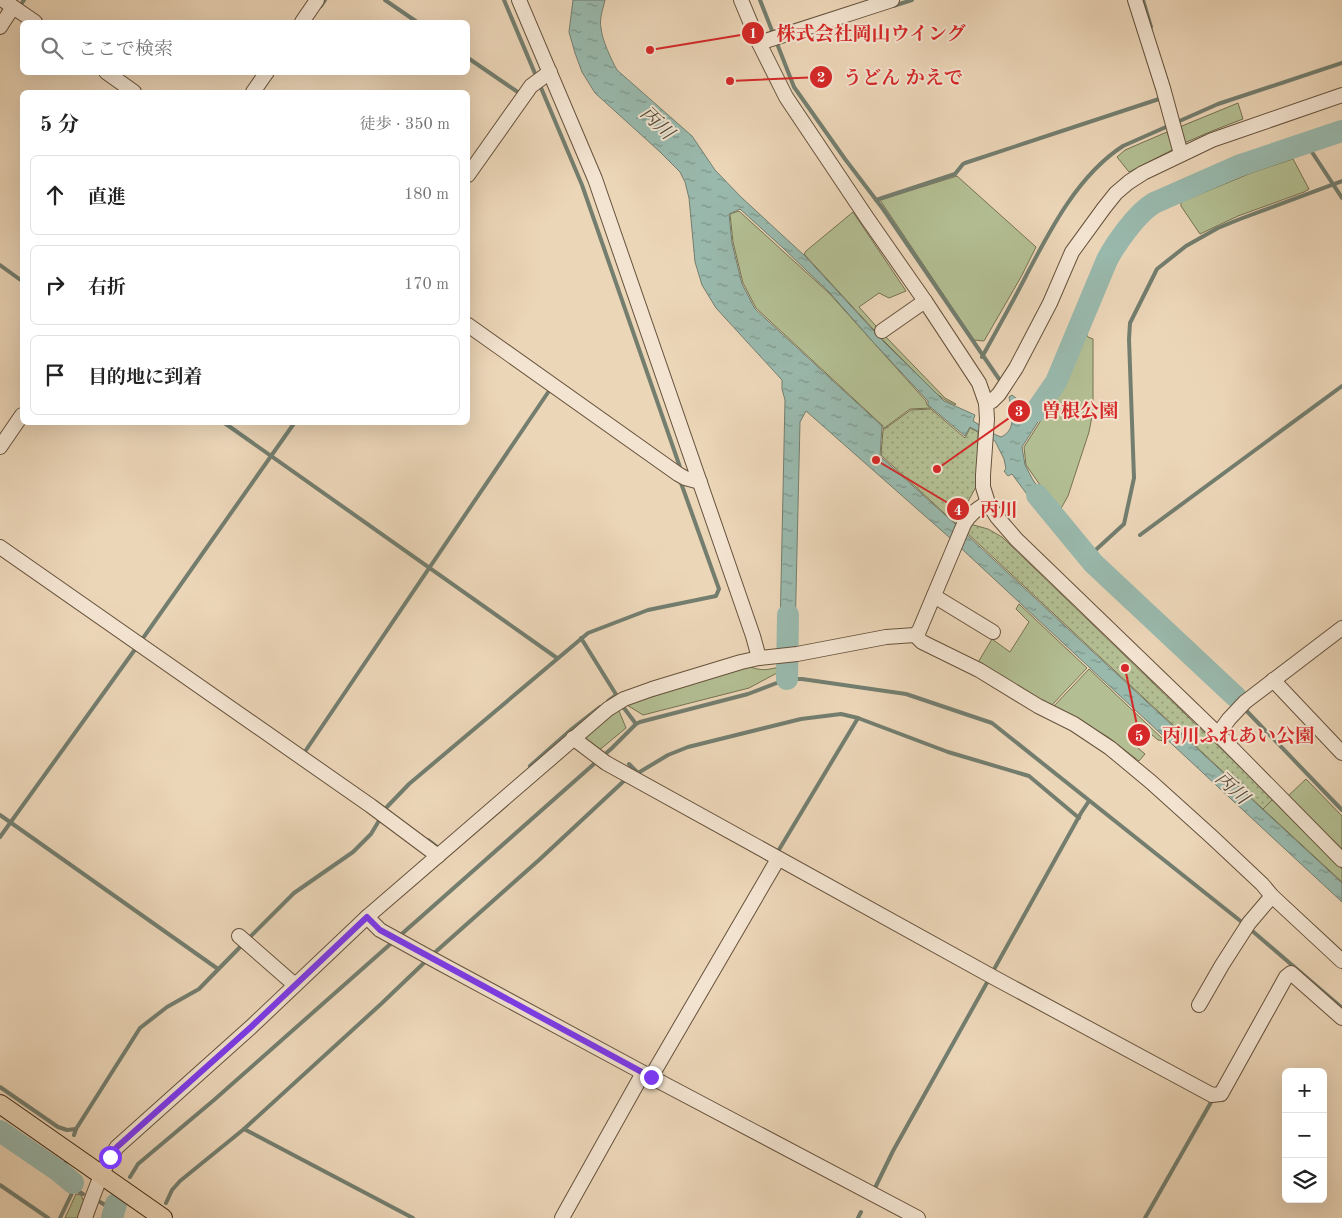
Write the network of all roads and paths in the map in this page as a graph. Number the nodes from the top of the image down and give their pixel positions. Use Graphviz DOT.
graph roads {
  1 [pos="317,0"];
  2 [pos="519,0"];
  3 [pos="741,0"];
  4 [pos="892,0"];
  5 [pos="1135,0"];
  6 [pos="13,7"];
  7 [pos="32,20"];
  8 [pos="303,20"];
  9 [pos="0,27"];
  10 [pos="770,39"];
  11 [pos="110,75"];
  12 [pos="265,75"];
  13 [pos="542,77"];
  14 [pos="131,90"];
  15 [pos="254,90"];
  16 [pos="1342,95"];
  17 [pos="1181,154"];
  18 [pos="470,172"];
  19 [pos="925,301"];
  20 [pos="470,326"];
  21 [pos="882,331"];
  22 [pos="986,403"];
  23 [pos="20,418"];
  24 [pos="0,447"];
  25 [pos="700,482"];
  26 [pos="988,502"];
  27 [pos="0,547"];
  28 [pos="934,596"];
  29 [pos="1342,628"];
  30 [pos="993,632"];
  31 [pos="916,635"];
  32 [pos="759,658"];
  33 [pos="1275,682"];
  34 [pos="1218,734"];
  35 [pos="573,738"];
  36 [pos="1342,753"];
  37 [pos="438,856"];
  38 [pos="778,859"];
  39 [pos="1342,860"];
  40 [pos="1272,896"];
  41 [pos="367,917"];
  42 [pos="243,940"];
  43 [pos="1342,961"];
  44 [pos="295,985"];
  45 [pos="1199,1005"];
  46 [pos="1342,1018"];
  47 [pos="649,1074"];
  48 [pos="0,1104"];
  49 [pos="101,1174"];
  50 [pos="85,1218"];
  51 [pos="163,1218"];
  52 [pos="562,1218"];
  53 [pos="918,1218"];
  1 -- 8 [label="street"];
  2 -- 13 [label="street"];
  3 -- 10 [label="street"];
  4 -- 10 [label="street"];
  5 -- 17 [label="street"];
  6 -- 7 [label="street"];
  6 -- 9 [label="street"];
  10 -- 19 [label="street"];
  11 -- 14 [label="street"];
  12 -- 15 [label="street"];
  13 -- 18 [label="street"];
  13 -- 25 [label="street"];
  16 -- 17 [label="street"];
  17 -- 22 [label="street"];
  19 -- 21 [label="street"];
  19 -- 22 [label="street"];
  20 -- 25 [label="street"];
  22 -- 26 [label="street"];
  23 -- 24 [label="street"];
  25 -- 32 [label="street"];
  26 -- 28 [label="street"];
  26 -- 34 [label="street"];
  27 -- 37 [label="street"];
  28 -- 30 [label="street"];
  28 -- 31 [label="street"];
  29 -- 33 [label="street"];
  31 -- 32 [label="street"];
  31 -- 40 [label="street"];
  32 -- 35 [label="street"];
  33 -- 34 [label="street"];
  33 -- 36 [label="street"];
  34 -- 39 [label="street"];
  35 -- 37 [label="street"];
  35 -- 38 [label="street"];
  37 -- 41 [label="street"];
  38 -- 46 [label="street"];
  38 -- 47 [label="street"];
  40 -- 43 [label="street"];
  40 -- 45 [label="street"];
  41 -- 44 [label="street"];
  41 -- 47 [label="street"];
  42 -- 44 [label="street"];
  44 -- 49 [label="street"];
  47 -- 52 [label="street"];
  47 -- 53 [label="street"];
  48 -- 49 [label="main road"];
  49 -- 50 [label="street"];
  49 -- 51 [label="main road"];
}
